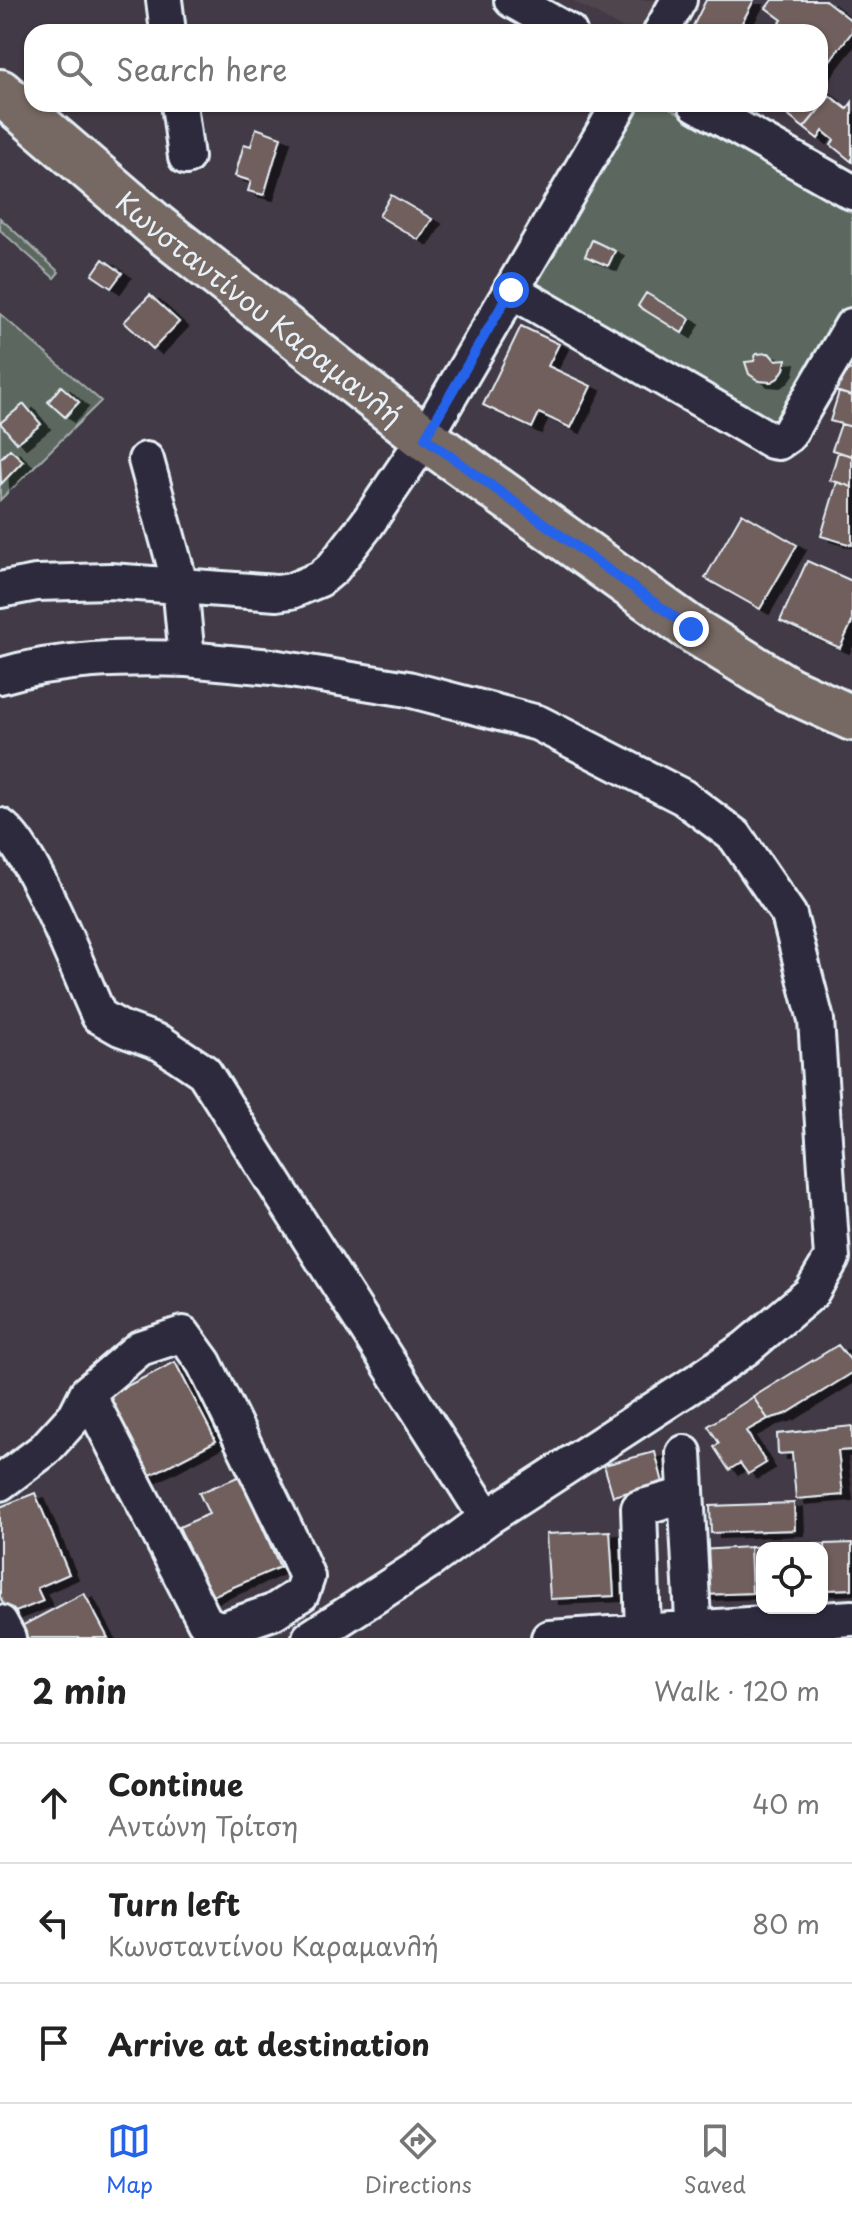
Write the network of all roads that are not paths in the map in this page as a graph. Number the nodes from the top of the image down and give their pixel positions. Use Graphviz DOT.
graph roads {
  1 [pos="164,0"];
  2 [pos="512,0"];
  3 [pos="679,0"];
  4 [pos="167,24"];
  5 [pos="555,24"];
  6 [pos="666,24"];
  7 [pos="0,92"];
  8 [pos="180,112"];
  9 [pos="615,112"];
  10 [pos="710,112"];
  11 [pos="186,157"];
  12 [pos="852,192"];
  13 [pos="511,290"];
  14 [pos="852,326"];
  15 [pos="425,438"];
  16 [pos="146,460"];
  17 [pos="180,584"];
  18 [pos="0,590"];
  19 [pos="187,659"];
  20 [pos="0,676"];
  21 [pos="852,718"];
  22 [pos="0,826"];
  23 [pos="87,1393"];
  24 [pos="684,1453"];
  25 [pos="0,1483"];
  26 [pos="685,1495"];
  27 [pos="487,1518"];
  28 [pos="852,1618"];
  29 [pos="0,1623"];
  30 [pos="643,1631"];
  31 [pos="693,1633"];
  32 [pos="8,1638"];
  33 [pos="310,1638"];
  34 [pos="549,1638"];
  1 -- 4 [label="street"];
  2 -- 5 [label="street"];
  3 -- 6 [label="street"];
  7 -- 15 [label="main road, Κωνσταντίνου Καραμανλή"];
  8 -- 11 [label="street"];
  9 -- 13 [label="street"];
  10 -- 12 [label="street"];
  13 -- 14 [label="street"];
  13 -- 15 [label="street"];
  15 -- 17 [label="street"];
  15 -- 21 [label="main road, Κωνσταντίνου Καραμανλή"];
  16 -- 17 [label="street"];
  17 -- 18 [label="street"];
  17 -- 19 [label="street"];
  19 -- 20 [label="street"];
  19 -- 27 [label="street"];
  22 -- 27 [label="street"];
  23 -- 23 [label="street"];
  23 -- 25 [label="street"];
  24 -- 26 [label="street"];
  26 -- 30 [label="street"];
  26 -- 31 [label="street"];
  27 -- 33 [label="street"];
  28 -- 31 [label="street"];
  29 -- 32 [label="street"];
  30 -- 31 [label="street"];
  30 -- 34 [label="street"];
}
